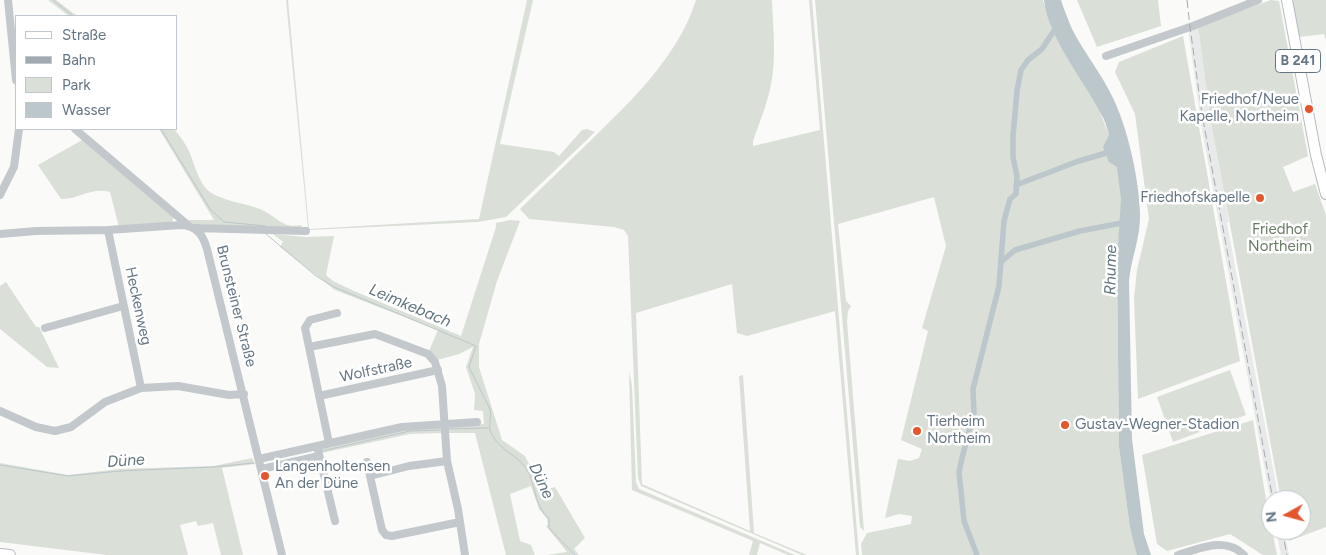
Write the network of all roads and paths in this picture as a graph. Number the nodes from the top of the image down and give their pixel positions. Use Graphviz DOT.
graph roads {
  1 [pos="8,0"];
  2 [pos="1258,0"];
  3 [pos="1287,0"];
  4 [pos="1106,56"];
  5 [pos="15,68"];
  6 [pos="19,130"];
  7 [pos="76,130"];
  8 [pos="1326,194"];
  9 [pos="0,195"];
  10 [pos="192,227"];
  11 [pos="108,230"];
  12 [pos="306,232"];
  13 [pos="0,234"];
  14 [pos="124,306"];
  15 [pos="337,313"];
  16 [pos="46,328"];
  17 [pos="309,347"];
  18 [pos="438,370"];
  19 [pos="141,388"];
  20 [pos="244,394"];
  21 [pos="319,396"];
  22 [pos="0,411"];
  23 [pos="477,422"];
  24 [pos="444,424"];
  25 [pos="330,443"];
  26 [pos="317,446"];
  27 [pos="319,456"];
  28 [pos="259,459"];
  29 [pos="447,461"];
  30 [pos="367,462"];
  31 [pos="262,469"];
  32 [pos="370,476"];
  33 [pos="335,521"];
  34 [pos="460,522"];
  35 [pos="0,554"];
  36 [pos="10,555"];
  37 [pos="282,555"];
  38 [pos="465,555"];
  39 [pos="1178,555"];
  40 [pos="1244,555"];
  1 -- 5 [label="street"];
  2 -- 4 [label="street"];
  3 -- 8 [label="main road, B 241"];
  6 -- 9 [label="street"];
  7 -- 10 [label="street, Brunsteiner Straße"];
  10 -- 11 [label="street"];
  10 -- 12 [label="street"];
  10 -- 20 [label="street, Brunsteiner Straße"];
  11 -- 13 [label="street"];
  11 -- 14 [label="street, Heckenweg"];
  14 -- 16 [label="street"];
  14 -- 19 [label="street, Heckenweg"];
  15 -- 17 [label="street"];
  17 -- 18 [label="street"];
  17 -- 21 [label="street"];
  18 -- 21 [label="street, Wolfstraße"];
  18 -- 24 [label="street"];
  19 -- 20 [label="street"];
  19 -- 22 [label="street"];
  20 -- 28 [label="street, Brunsteiner Straße"];
  21 -- 25 [label="street"];
  23 -- 24 [label="street"];
  24 -- 25 [label="street"];
  24 -- 29 [label="street"];
  25 -- 26 [label="street"];
  26 -- 27 [label="street"];
  26 -- 28 [label="street"];
  27 -- 31 [label="street"];
  27 -- 33 [label="street"];
  28 -- 31 [label="street, Brunsteiner Straße"];
  29 -- 32 [label="street"];
  29 -- 34 [label="street"];
  30 -- 32 [label="street"];
  31 -- 37 [label="street, Brunsteiner Straße"];
  32 -- 34 [label="street"];
  34 -- 38 [label="street"];
  35 -- 36 [label="main road"];
  39 -- 40 [label="street"];
}
